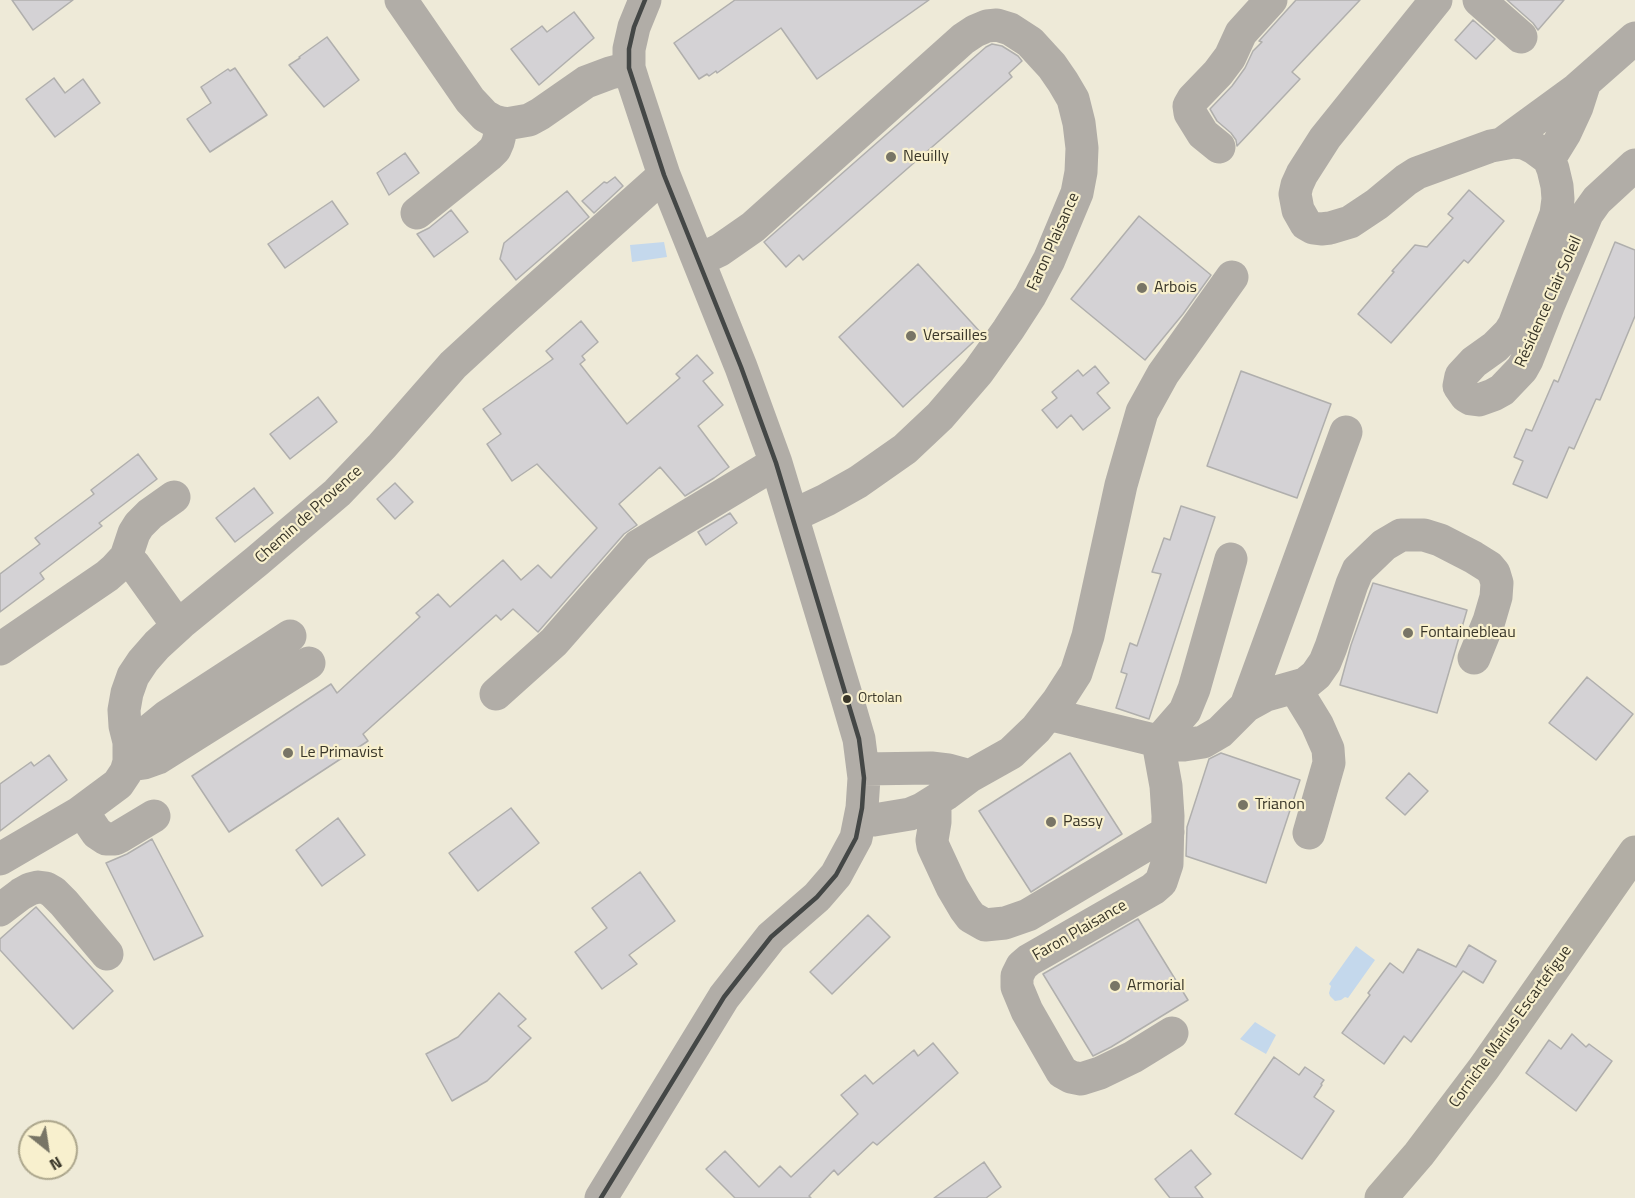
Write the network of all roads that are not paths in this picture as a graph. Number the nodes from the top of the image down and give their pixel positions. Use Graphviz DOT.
graph roads {
  1 [pos="401,0"];
  2 [pos="645,0"];
  3 [pos="1270,0"];
  4 [pos="1436,0"];
  5 [pos="1479,0"];
  6 [pos="1521,37"];
  7 [pos="1635,38"];
  8 [pos="629,68"];
  9 [pos="1585,82"];
  10 [pos="503,123"];
  11 [pos="1503,143"];
  12 [pos="1219,147"];
  13 [pos="1549,159"];
  14 [pos="1635,165"];
  15 [pos="664,175"];
  16 [pos="417,213"];
  17 [pos="699,260"];
  18 [pos="1232,277"];
  19 [pos="1346,432"];
  20 [pos="776,463"];
  21 [pos="174,497"];
  22 [pos="792,516"];
  23 [pos="126,557"];
  24 [pos="1232,559"];
  25 [pos="178,626"];
  26 [pos="290,636"];
  27 [pos="0,648"];
  28 [pos="1474,658"];
  29 [pos="309,663"];
  30 [pos="1295,688"];
  31 [pos="496,694"];
  32 [pos="1246,706"];
  33 [pos="1048,714"];
  34 [pos="1158,742"];
  35 [pos="129,754"];
  36 [pos="863,769"];
  37 [pos="970,776"];
  38 [pos="935,801"];
  39 [pos="81,811"];
  40 [pos="154,816"];
  41 [pos="860,819"];
  42 [pos="1168,832"];
  43 [pos="1309,833"];
  44 [pos="1635,852"];
  45 [pos="0,859"];
  46 [pos="0,910"];
  47 [pos="107,954"];
  48 [pos="1172,1033"];
  49 [pos="601,1198"];
  50 [pos="1381,1198"];
  1 -- 10 [label="street"];
  2 -- 8 [label="street"];
  3 -- 12 [label="street"];
  4 -- 11 [label="street"];
  5 -- 6 [label="street"];
  7 -- 9 [label="street"];
  8 -- 10 [label="street"];
  8 -- 15 [label="street"];
  9 -- 11 [label="street"];
  9 -- 13 [label="street"];
  10 -- 16 [label="street"];
  11 -- 13 [label="street"];
  13 -- 14 [label="street, Résidence Clair Soleil"];
  15 -- 17 [label="street"];
  15 -- 25 [label="street, Chemin de Provence"];
  17 -- 20 [label="street"];
  17 -- 22 [label="street, Faron Plaisance"];
  18 -- 33 [label="street"];
  19 -- 32 [label="street"];
  20 -- 22 [label="street"];
  20 -- 31 [label="street"];
  21 -- 23 [label="street"];
  22 -- 36 [label="street"];
  23 -- 25 [label="street"];
  23 -- 27 [label="street"];
  24 -- 34 [label="street"];
  25 -- 35 [label="street, Chemin de Provence"];
  26 -- 35 [label="street"];
  28 -- 30 [label="street"];
  29 -- 35 [label="street"];
  30 -- 32 [label="street"];
  30 -- 43 [label="street"];
  32 -- 34 [label="street"];
  33 -- 34 [label="street"];
  33 -- 37 [label="street"];
  34 -- 42 [label="street, Faron Plaisance"];
  35 -- 39 [label="street"];
  36 -- 37 [label="street"];
  36 -- 41 [label="street"];
  37 -- 38 [label="street"];
  38 -- 41 [label="street"];
  38 -- 42 [label="street"];
  39 -- 40 [label="street"];
  39 -- 45 [label="street"];
  41 -- 49 [label="street"];
  42 -- 48 [label="street, Faron Plaisance"];
  44 -- 50 [label="main road, Corniche Marius Escartefigue"];
  46 -- 47 [label="street"];
}
